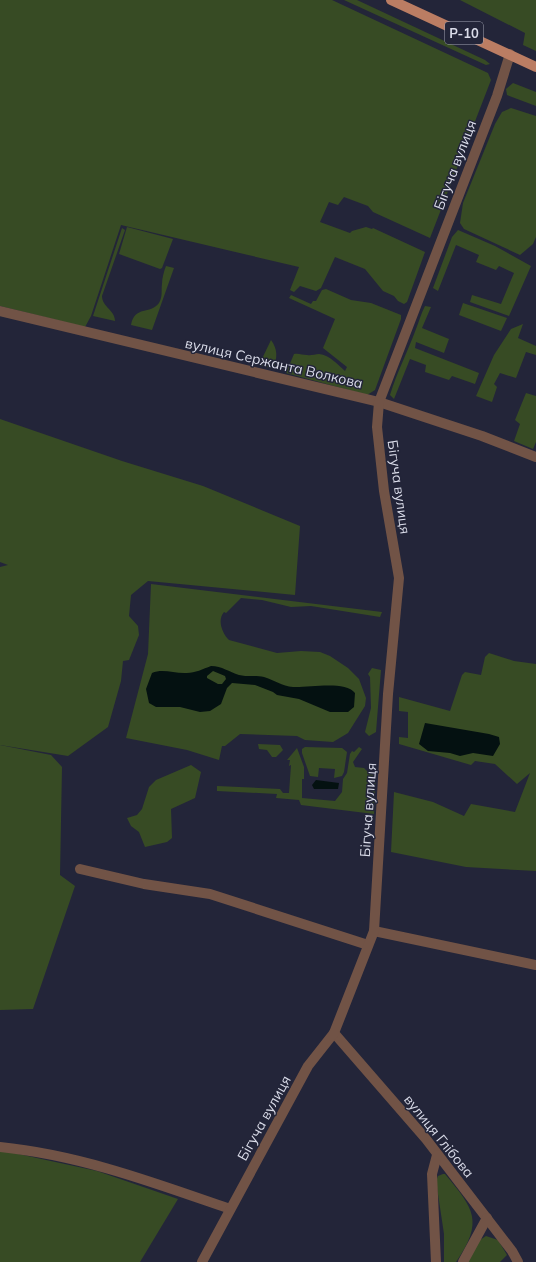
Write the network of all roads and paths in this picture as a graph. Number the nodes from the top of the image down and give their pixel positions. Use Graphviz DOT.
graph roads {
  1 [pos="391,0"];
  2 [pos="510,54"];
  3 [pos="536,67"];
  4 [pos="0,311"];
  5 [pos="378,402"];
  6 [pos="536,457"];
  7 [pos="80,869"];
  8 [pos="374,931"];
  9 [pos="368,945"];
  10 [pos="536,965"];
  11 [pos="334,1033"];
  12 [pos="0,1147"];
  13 [pos="437,1155"];
  14 [pos="230,1209"];
  15 [pos="487,1218"];
  16 [pos="202,1262"];
  17 [pos="436,1262"];
  18 [pos="462,1262"];
  19 [pos="518,1262"];
  1 -- 2 [label="main road, Р-10"];
  2 -- 3 [label="main road, Р-10"];
  2 -- 5 [label="street, Бігуча вулиця"];
  4 -- 5 [label="street, вулиця Сержанта Волкова"];
  5 -- 6 [label="street, вулиця Сержанта Волкова"];
  5 -- 8 [label="street, Бігуча вулиця"];
  7 -- 9 [label="street"];
  8 -- 9 [label="street, Бігуча вулиця"];
  8 -- 10 [label="street"];
  9 -- 11 [label="street, Бігуча вулиця"];
  11 -- 13 [label="street, вулиця Глібова"];
  11 -- 14 [label="street, Бігуча вулиця"];
  12 -- 14 [label="street"];
  13 -- 15 [label="street, вулиця Глібова"];
  13 -- 17 [label="street"];
  14 -- 16 [label="street, Бігуча вулиця"];
  15 -- 18 [label="street"];
  15 -- 19 [label="street, вулиця Глібова"];
}
